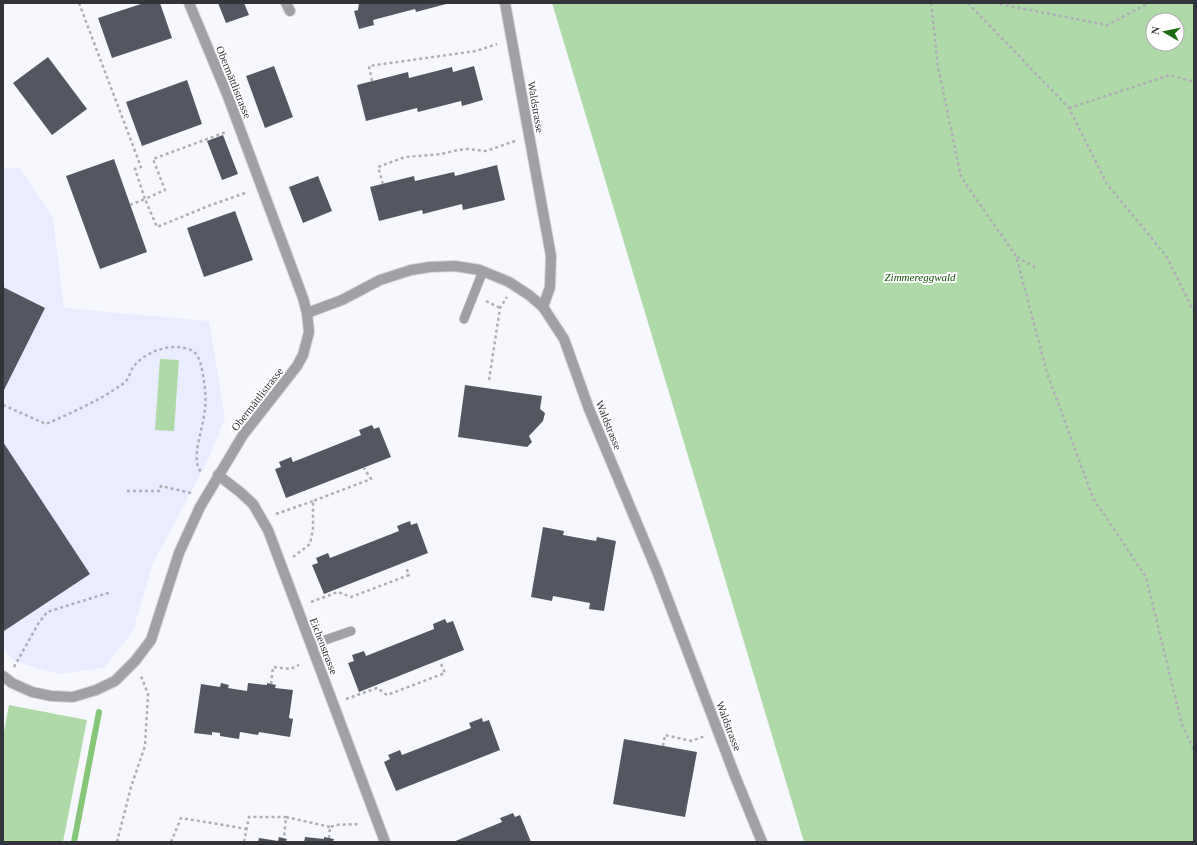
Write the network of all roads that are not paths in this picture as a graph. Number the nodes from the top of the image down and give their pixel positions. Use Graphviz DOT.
graph roads {
  1 [pos="189,3"];
  2 [pos="505,3"];
  3 [pos="483,272"];
  4 [pos="543,307"];
  5 [pos="307,313"];
  6 [pos="464,319"];
  7 [pos="218,475"];
  8 [pos="351,631"];
  9 [pos="311,645"];
  10 [pos="5,677"];
  11 [pos="385,842"];
  12 [pos="762,842"];
  1 -- 5 [label="street, Obermättlistrasse"];
  2 -- 4 [label="street, Waldstrasse"];
  3 -- 4 [label="street"];
  3 -- 5 [label="street"];
  3 -- 6 [label="lane"];
  4 -- 12 [label="street, Waldstrasse"];
  5 -- 7 [label="street, Obermättlistrasse"];
  7 -- 9 [label="street, Eichenstrasse"];
  7 -- 10 [label="street, Obermättlistrasse"];
  8 -- 9 [label="lane"];
  9 -- 11 [label="street, Eichenstrasse"];
}
